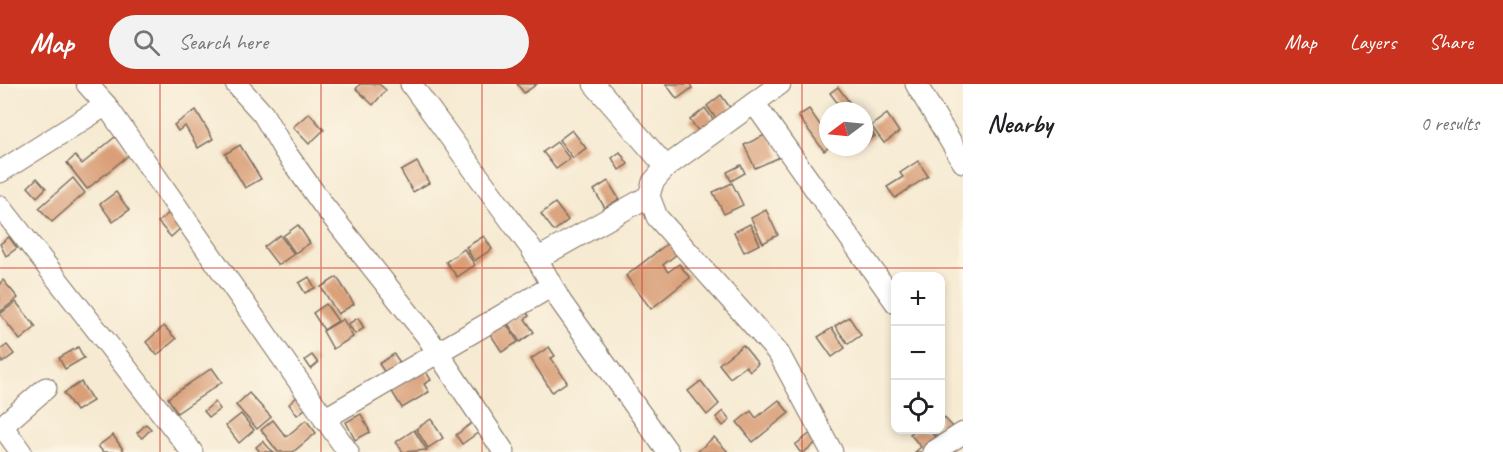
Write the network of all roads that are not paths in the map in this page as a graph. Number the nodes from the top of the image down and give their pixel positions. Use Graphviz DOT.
graph roads {
  1 [pos="87,84"];
  2 [pos="236,84"];
  3 [pos="411,84"];
  4 [pos="594,84"];
  5 [pos="916,84"];
  6 [pos="767,91"];
  7 [pos="106,105"];
  8 [pos="963,162"];
  9 [pos="666,167"];
  10 [pos="0,172"];
  11 [pos="649,196"];
  12 [pos="0,206"];
  13 [pos="537,258"];
  14 [pos="552,286"];
  15 [pos="891,295"];
  16 [pos="437,352"];
  17 [pos="46,388"];
  18 [pos="324,419"];
  19 [pos="1,427"];
  20 [pos="963,434"];
  21 [pos="21,452"];
  22 [pos="192,452"];
  23 [pos="348,452"];
  24 [pos="504,452"];
  25 [pos="668,452"];
  26 [pos="832,452"];
  27 [pos="933,452"];
  1 -- 7 [label="street"];
  2 -- 16 [label="street"];
  3 -- 13 [label="street"];
  4 -- 9 [label="street"];
  5 -- 8 [label="street"];
  6 -- 9 [label="street"];
  6 -- 15 [label="street"];
  7 -- 10 [label="street"];
  7 -- 18 [label="street"];
  9 -- 11 [label="street"];
  11 -- 13 [label="street"];
  11 -- 26 [label="street"];
  12 -- 22 [label="street"];
  13 -- 14 [label="street"];
  14 -- 16 [label="street"];
  14 -- 25 [label="street"];
  16 -- 18 [label="street"];
  16 -- 24 [label="street"];
  17 -- 19 [label="street"];
  18 -- 23 [label="street"];
  19 -- 21 [label="street"];
  20 -- 27 [label="street"];
}
